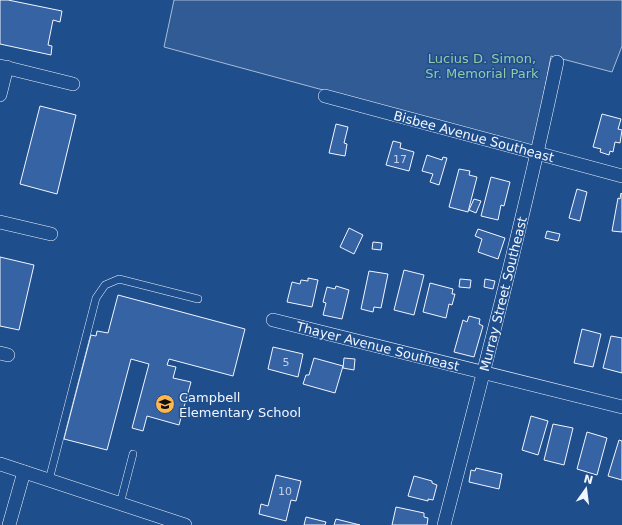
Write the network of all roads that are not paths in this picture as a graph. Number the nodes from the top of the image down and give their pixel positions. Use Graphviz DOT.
graph roads {
  1 [pos="557,62"];
  2 [pos="4,66"];
  3 [pos="73,84"];
  4 [pos="0,95"];
  5 [pos="325,96"];
  6 [pos="538,153"];
  7 [pos="622,176"];
  8 [pos="0,222"];
  9 [pos="51,234"];
  10 [pos="198,299"];
  11 [pos="273,320"];
  12 [pos="484,372"];
  13 [pos="622,407"];
  14 [pos="133,454"];
  15 [pos="0,464"];
  16 [pos="24,472"];
  17 [pos="49,480"];
  18 [pos="120,504"];
  19 [pos="9,525"];
  20 [pos="185,525"];
  21 [pos="444,525"];
  1 -- 6 [label="street, Murray Street Southeast"];
  2 -- 3 [label="street"];
  2 -- 4 [label="street"];
  5 -- 6 [label="street, Bisbee Avenue Southeast"];
  6 -- 7 [label="street, Bisbee Avenue Southeast"];
  6 -- 12 [label="street, Murray Street Southeast"];
  8 -- 9 [label="street"];
  10 -- 17 [label="lane"];
  11 -- 12 [label="street, Thayer Avenue Southeast"];
  12 -- 13 [label="street, Thayer Avenue Southeast"];
  12 -- 21 [label="street, Murray Street Southeast"];
  14 -- 18 [label="lane"];
  15 -- 16 [label="street"];
  16 -- 17 [label="street"];
  16 -- 19 [label="street"];
  17 -- 18 [label="street"];
  18 -- 20 [label="street"];
}
